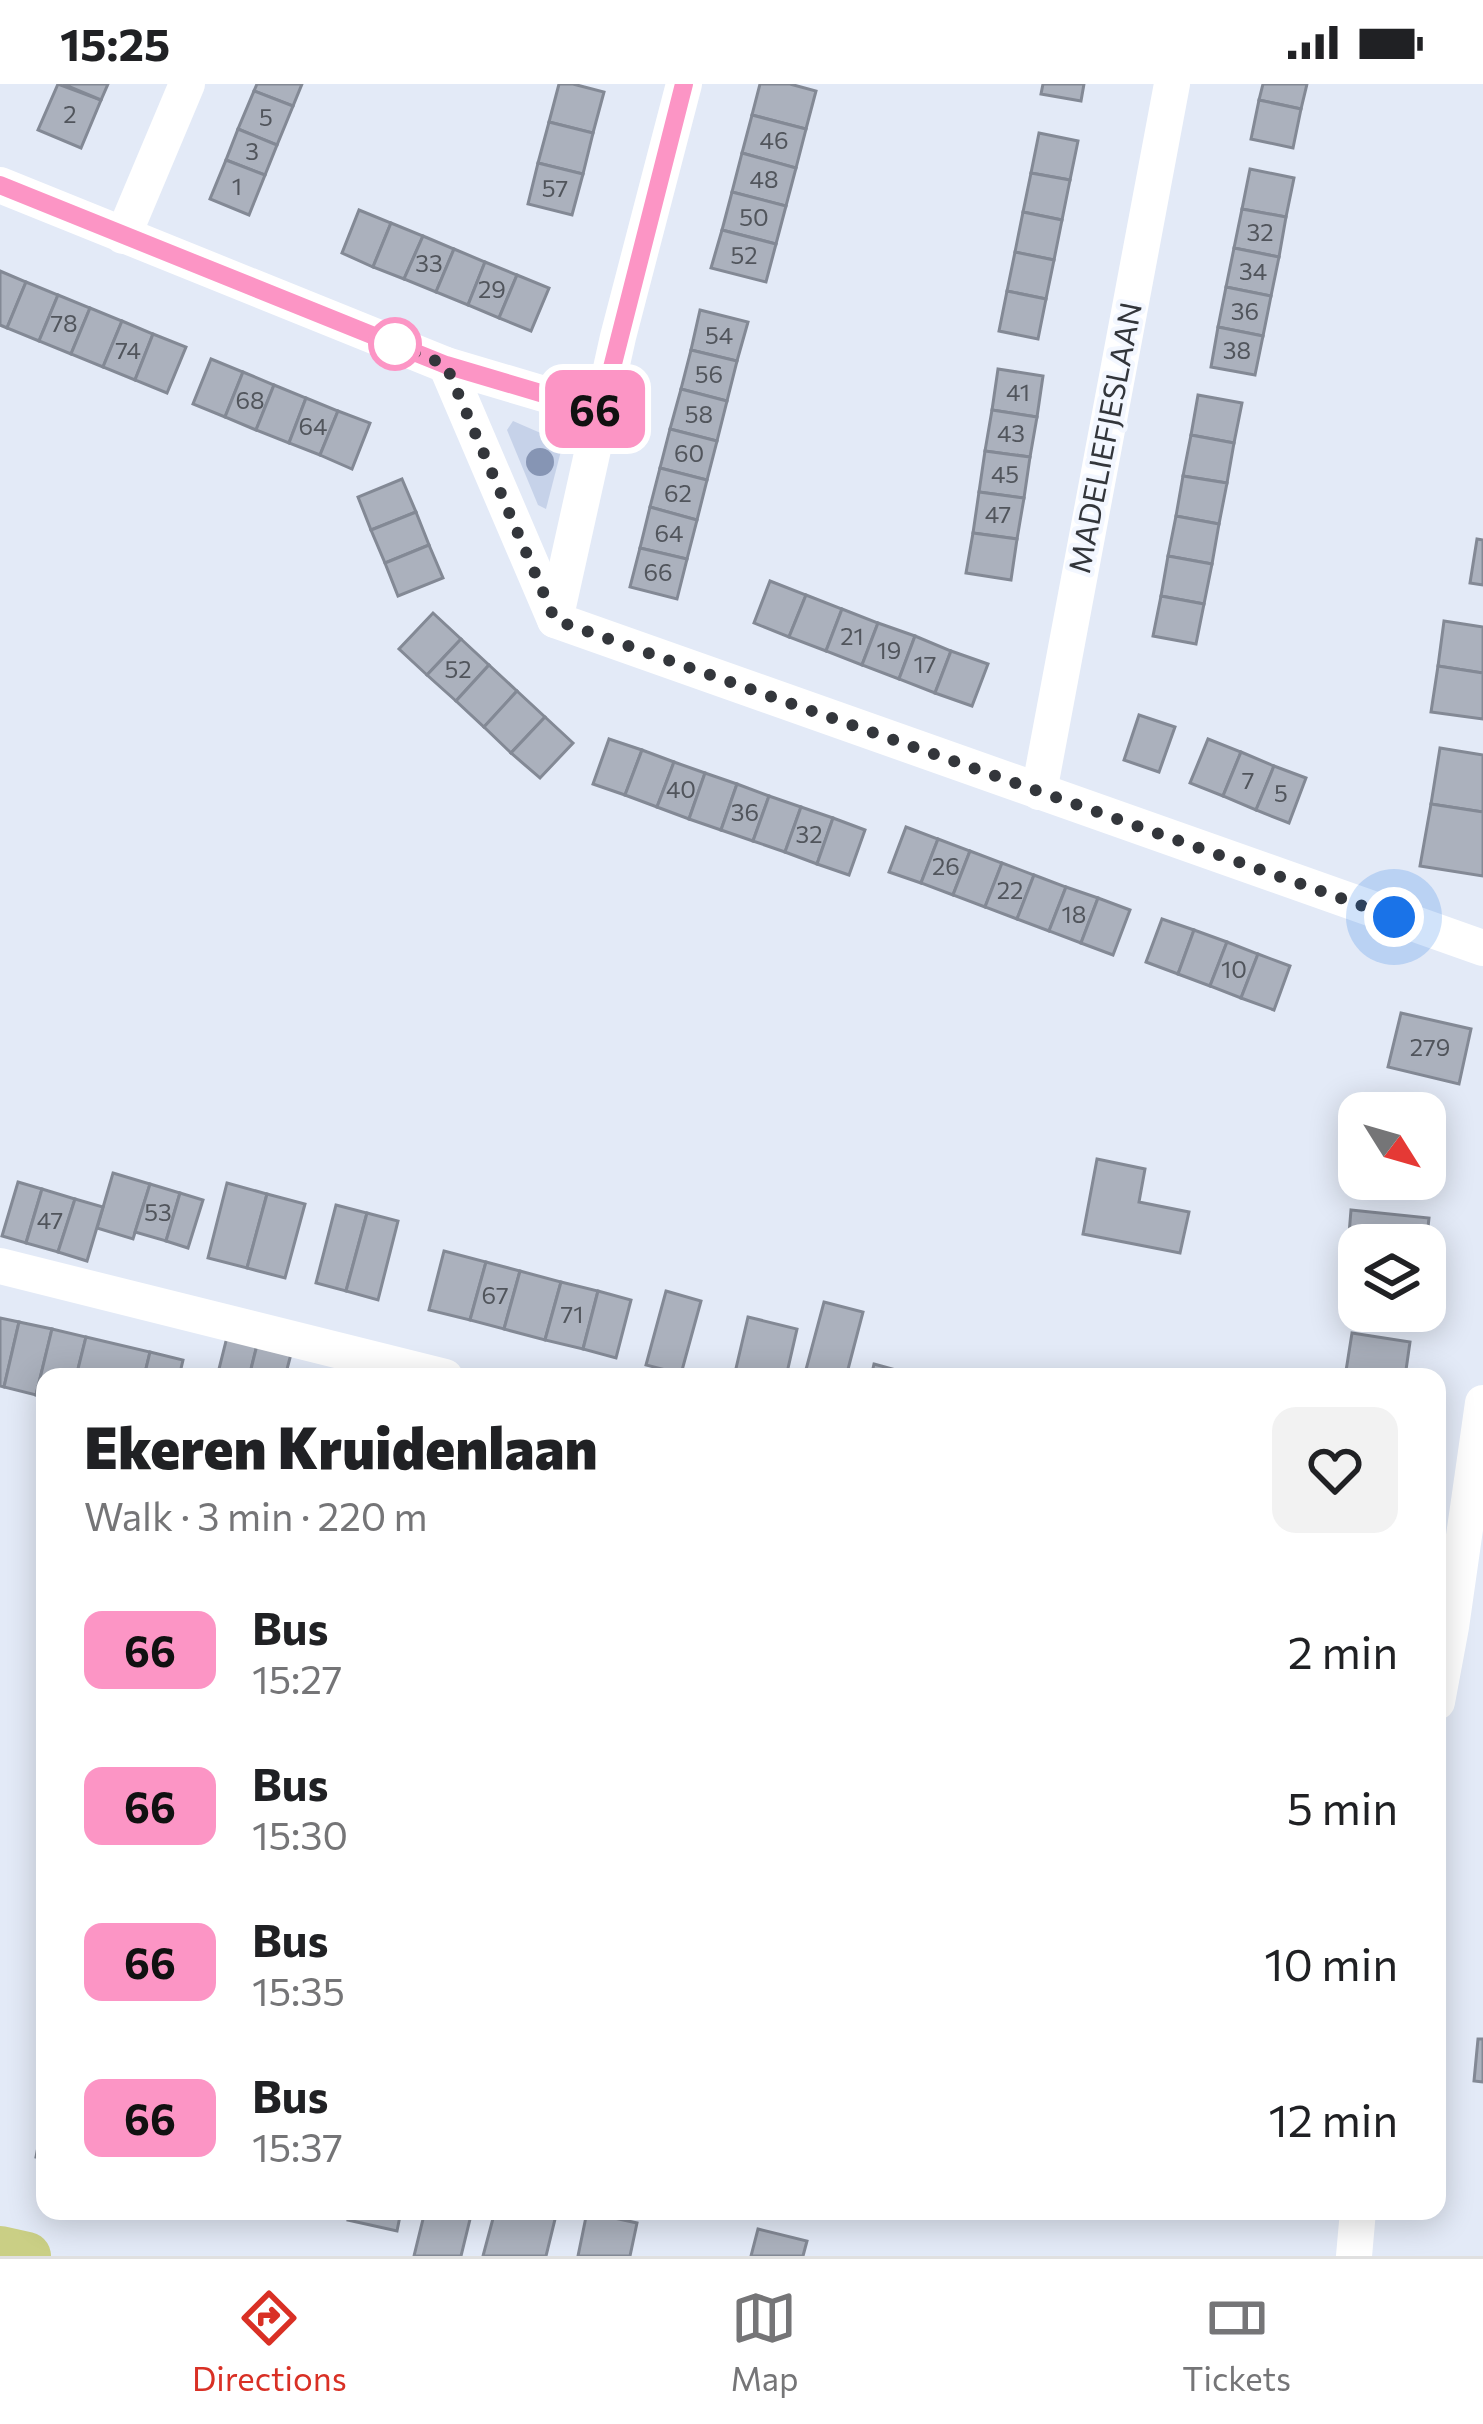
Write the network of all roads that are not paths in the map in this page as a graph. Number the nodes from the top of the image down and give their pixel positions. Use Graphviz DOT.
graph roads {
  1 [pos="187,84"];
  2 [pos="684,84"];
  3 [pos="1172,84"];
  4 [pos="0,185"];
  5 [pos="124,236"];
  6 [pos="446,365"];
  7 [pos="601,411"];
  8 [pos="555,620"];
  9 [pos="1039,792"];
  10 [pos="1483,948"];
  11 [pos="0,1267"];
  12 [pos="409,1368"];
  13 [pos="1483,1403"];
  14 [pos="1457,1626"];
  15 [pos="1446,1668"];
  16 [pos="1357,2220"];
  17 [pos="0,2250"];
  18 [pos="27,2256"];
  19 [pos="1354,2256"];
  1 -- 5 [label="street"];
  2 -- 7 [label="street"];
  3 -- 9 [label="street, MADELIEFJESLAAN"];
  4 -- 5 [label="street"];
  5 -- 6 [label="street"];
  6 -- 7 [label="street"];
  6 -- 8 [label="street"];
  7 -- 8 [label="street"];
  8 -- 9 [label="street"];
  9 -- 10 [label="street"];
  11 -- 12 [label="street"];
  13 -- 14 [label="street"];
  14 -- 15 [label="street"];
  16 -- 19 [label="street"];
  17 -- 18 [label="main road"];
}
